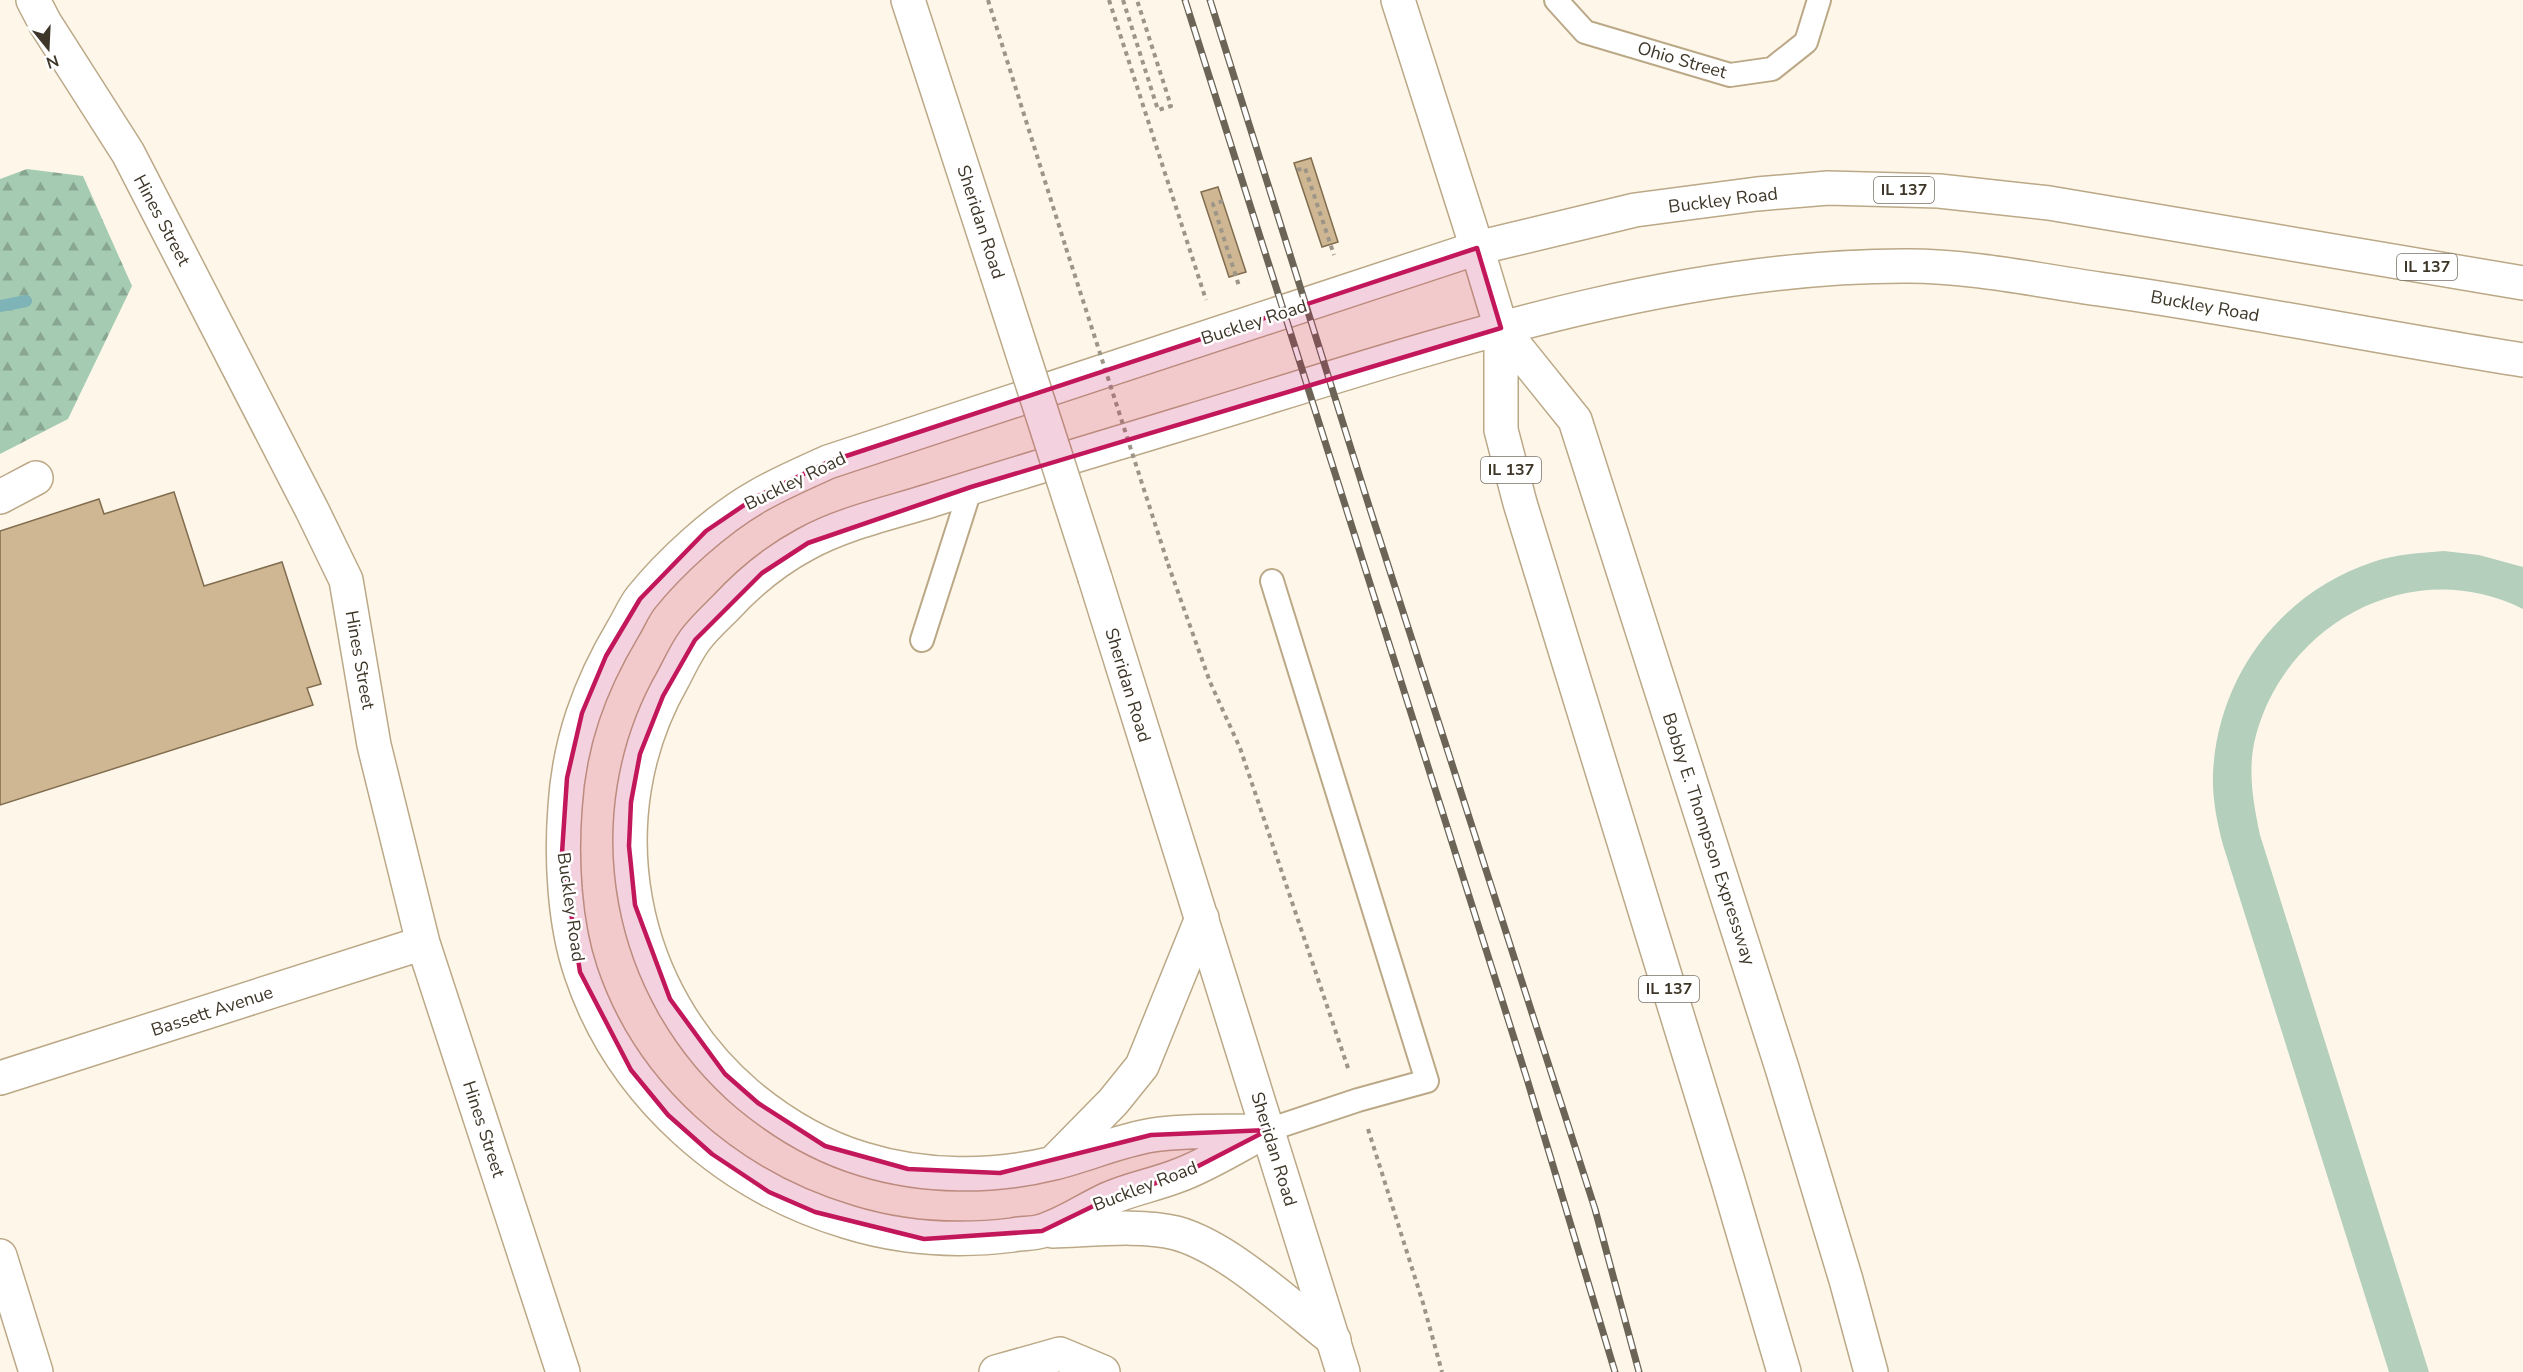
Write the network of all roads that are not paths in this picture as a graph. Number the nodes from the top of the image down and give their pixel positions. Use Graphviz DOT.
graph roads {
  1 [pos="33,0"];
  2 [pos="908,0"];
  3 [pos="1398,0"];
  4 [pos="1556,0"];
  5 [pos="1819,0"];
  6 [pos="1478,248"];
  7 [pos="2523,283"];
  8 [pos="1501,328"];
  9 [pos="2523,360"];
  10 [pos="36,478"];
  11 [pos="971,487"];
  12 [pos="0,497"];
  13 [pos="1272,581"];
  14 [pos="922,640"];
  15 [pos="1202,918"];
  16 [pos="423,943"];
  17 [pos="0,1078"];
  18 [pos="1268,1130"];
  19 [pos="1053,1163"];
  20 [pos="1042,1231"];
  21 [pos="0,1256"];
  22 [pos="1334,1340"];
  23 [pos="36,1372"];
  24 [pos="563,1372"];
  25 [pos="996,1372"];
  26 [pos="1103,1372"];
  27 [pos="1343,1372"];
  28 [pos="1784,1372"];
  29 [pos="1871,1372"];
  1 -- 16 [label="main road, Hines Street"];
  2 -- 15 [label="main road, Sheridan Road, bridge"];
  3 -- 6 [label="main road, Bobby E. Thompson Expressway"];
  4 -- 5 [label="lane, Ohio Street"];
  6 -- 7 [label="main road, Buckley Road / IL 137"];
  6 -- 8 [label="main road, Bobby E. Thompson Expressway / IL 137"];
  6 -- 20 [label="main road, Buckley Road"];
  8 -- 9 [label="main road, Buckley Road"];
  8 -- 11 [label="main road, Buckley Road"];
  8 -- 28 [label="main road, Bobby E. Thompson Expressway / IL 137"];
  8 -- 29 [label="main road, Bobby E. Thompson Expressway / IL 137"];
  10 -- 12 [label="main road"];
  11 -- 14 [label="lane"];
  11 -- 19 [label="main road, Buckley Road"];
  13 -- 18 [label="lane"];
  15 -- 18 [label="main road, Sheridan Road"];
  15 -- 19 [label="main road"];
  16 -- 17 [label="main road, Bassett Avenue"];
  16 -- 24 [label="main road, Hines Street"];
  18 -- 19 [label="main road, Buckley Road"];
  18 -- 20 [label="main road, Buckley Road"];
  18 -- 22 [label="main road, Sheridan Road"];
  20 -- 22 [label="main road"];
  21 -- 23 [label="main road"];
  22 -- 27 [label="main road, Sheridan Road"];
  25 -- 26 [label="main road"];
}
